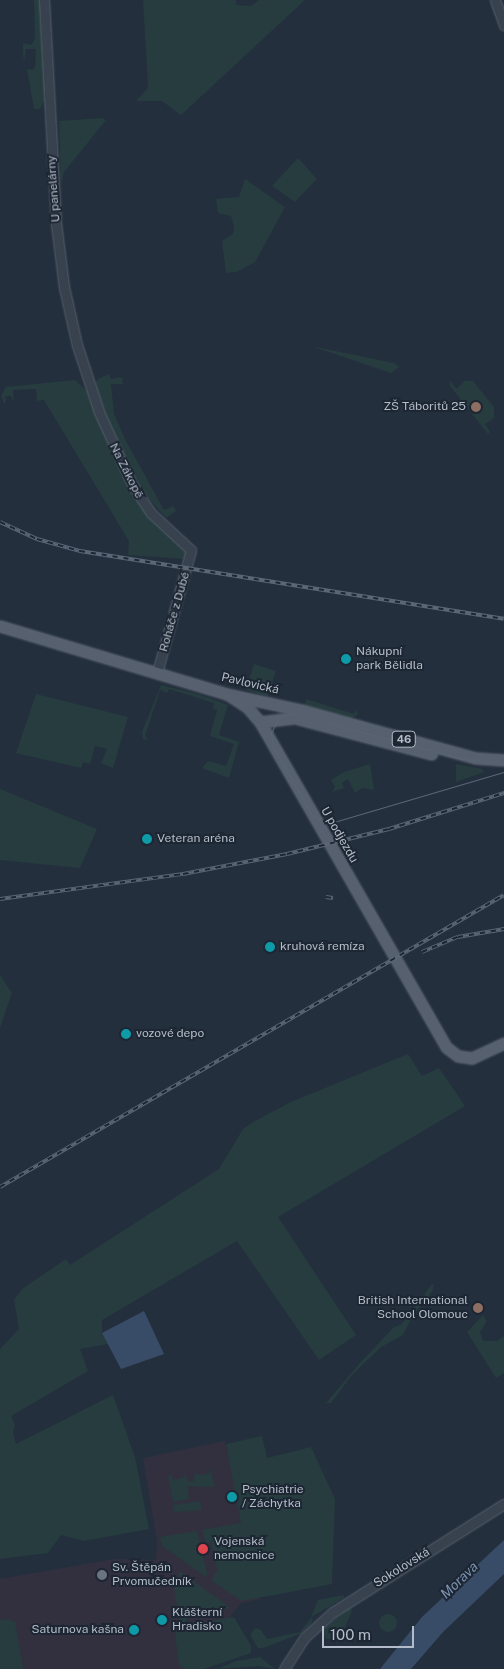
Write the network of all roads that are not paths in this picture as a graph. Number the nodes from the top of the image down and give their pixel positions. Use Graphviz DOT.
graph roads {
  1 [pos="44,0"];
  2 [pos="495,0"];
  3 [pos="504,25"];
  4 [pos="87,374"];
  5 [pos="191,550"];
  6 [pos="0,626"];
  7 [pos="157,673"];
  8 [pos="226,694"];
  9 [pos="297,714"];
  10 [pos="258,720"];
  11 [pos="500,763"];
  12 [pos="504,1043"];
  13 [pos="504,1504"];
  14 [pos="284,1669"];
  1 -- 4 [label="street, U panelárny"];
  2 -- 3 [label="street"];
  4 -- 5 [label="street, Na Zákopě"];
  5 -- 7 [label="street, Roháče z Dubé"];
  6 -- 7 [label="main road, Pavlovická / 46"];
  7 -- 8 [label="main road, Pavlovická / 46"];
  8 -- 9 [label="main road, Pavlovická / 46"];
  8 -- 10 [label="main road, U podjezdu"];
  9 -- 10 [label="main road"];
  9 -- 11 [label="main road, Pavlovická / 46"];
  9 -- 11 [label="main road, Pavlovická / 46"];
  10 -- 12 [label="main road, U podjezdu"];
  13 -- 14 [label="street, Sokolovská"];
}
